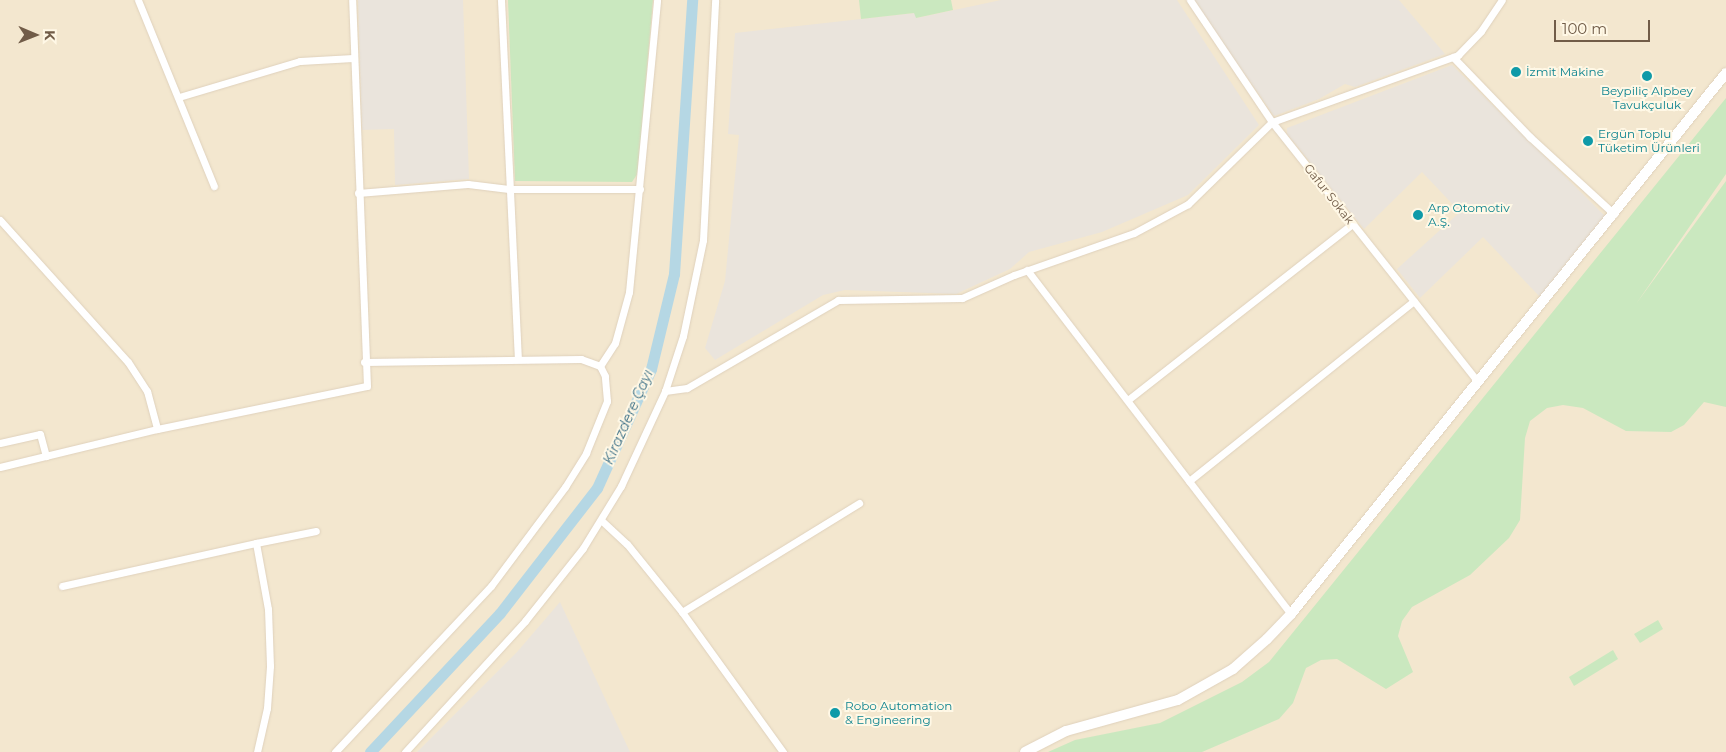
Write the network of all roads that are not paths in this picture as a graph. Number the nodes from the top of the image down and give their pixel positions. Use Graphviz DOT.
graph roads {
  1 [pos="138,0"];
  2 [pos="352,0"];
  3 [pos="501,0"];
  4 [pos="657,0"];
  5 [pos="715,0"];
  6 [pos="1190,0"];
  7 [pos="1502,0"];
  8 [pos="1453,57"];
  9 [pos="353,58"];
  10 [pos="1726,73"];
  11 [pos="1726,83"];
  12 [pos="179,97"];
  13 [pos="1272,122"];
  14 [pos="214,186"];
  15 [pos="509,189"];
  16 [pos="640,189"];
  17 [pos="358,192"];
  18 [pos="1614,214"];
  19 [pos="0,220"];
  20 [pos="1352,224"];
  21 [pos="1027,270"];
  22 [pos="1414,301"];
  23 [pos="518,358"];
  24 [pos="364,362"];
  25 [pos="600,366"];
  26 [pos="1477,381"];
  27 [pos="665,390"];
  28 [pos="1129,398"];
  29 [pos="157,429"];
  30 [pos="0,443"];
  31 [pos="46,456"];
  32 [pos="0,467"];
  33 [pos="1189,481"];
  34 [pos="859,503"];
  35 [pos="601,520"];
  36 [pos="316,531"];
  37 [pos="256,544"];
  38 [pos="62,586"];
  39 [pos="682,612"];
  40 [pos="1291,614"];
  41 [pos="257,752"];
  42 [pos="334,752"];
  43 [pos="404,752"];
  44 [pos="784,752"];
  45 [pos="1025,752"];
  46 [pos="1037,752"];
  1 -- 12 [label="street"];
  2 -- 9 [label="street"];
  3 -- 15 [label="street"];
  4 -- 16 [label="street"];
  5 -- 27 [label="street"];
  6 -- 13 [label="street, Gafur Sokak"];
  7 -- 8 [label="street"];
  8 -- 13 [label="street"];
  8 -- 18 [label="street"];
  9 -- 12 [label="street"];
  9 -- 17 [label="street"];
  10 -- 18 [label="main road"];
  11 -- 46 [label="main road"];
  12 -- 14 [label="street"];
  13 -- 20 [label="street, Gafur Sokak"];
  13 -- 21 [label="street"];
  15 -- 16 [label="street"];
  15 -- 17 [label="street"];
  15 -- 23 [label="street"];
  16 -- 25 [label="street"];
  17 -- 24 [label="street"];
  18 -- 26 [label="main road"];
  19 -- 29 [label="street"];
  20 -- 22 [label="street, Gafur Sokak"];
  20 -- 28 [label="street"];
  21 -- 27 [label="street"];
  21 -- 28 [label="street"];
  22 -- 26 [label="street, Gafur Sokak"];
  22 -- 33 [label="street"];
  23 -- 24 [label="street"];
  23 -- 25 [label="street"];
  24 -- 29 [label="street"];
  25 -- 42 [label="street"];
  26 -- 40 [label="main road"];
  27 -- 35 [label="street"];
  28 -- 33 [label="street"];
  29 -- 31 [label="street"];
  30 -- 31 [label="street"];
  31 -- 32 [label="street"];
  33 -- 40 [label="street"];
  34 -- 39 [label="street"];
  35 -- 39 [label="street"];
  35 -- 43 [label="street"];
  36 -- 37 [label="street"];
  37 -- 38 [label="street"];
  37 -- 41 [label="street"];
  39 -- 44 [label="street"];
  40 -- 45 [label="main road"];
}
